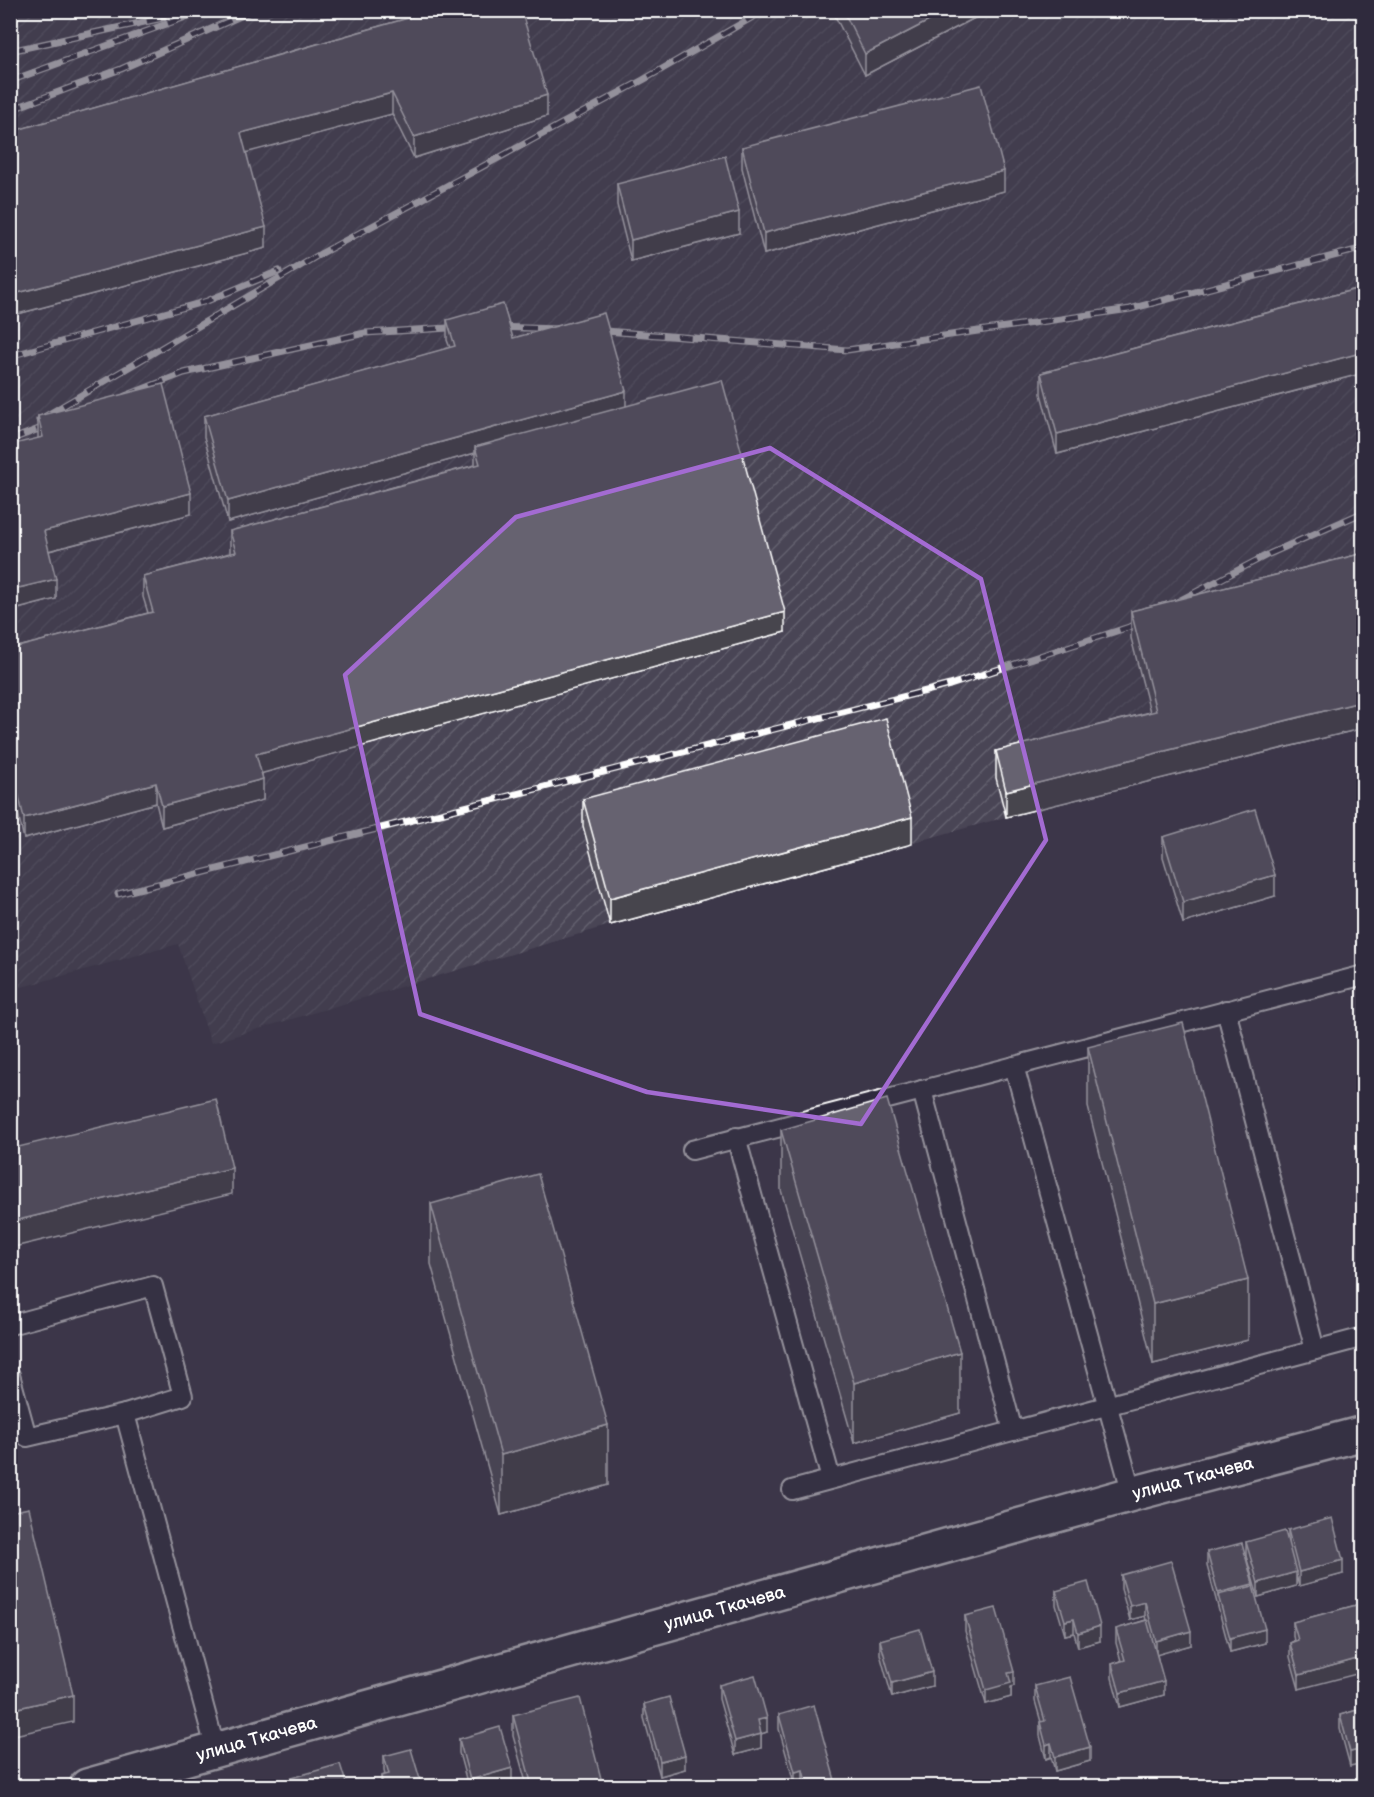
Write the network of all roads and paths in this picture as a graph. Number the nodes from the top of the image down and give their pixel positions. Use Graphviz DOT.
graph roads {
  1 [pos="1364,975"];
  2 [pos="1226,1010"];
  3 [pos="1014,1066"];
  4 [pos="922,1090"];
  5 [pos="736,1137"];
  6 [pos="692,1150"];
  7 [pos="10,1325"];
  8 [pos="1364,1337"];
  9 [pos="1316,1350"];
  10 [pos="10,1375"];
  11 [pos="1108,1405"];
  12 [pos="125,1414"];
  13 [pos="1013,1431"];
  14 [pos="1364,1433"];
  15 [pos="831,1479"];
  16 [pos="792,1490"];
  17 [pos="1132,1494"];
  18 [pos="216,1751"];
  19 [pos="87,1786"];
  1 -- 2 [label="lane"];
  2 -- 3 [label="lane"];
  2 -- 9 [label="lane"];
  3 -- 4 [label="lane"];
  3 -- 11 [label="lane"];
  4 -- 5 [label="lane"];
  4 -- 13 [label="lane"];
  5 -- 6 [label="lane"];
  5 -- 15 [label="lane"];
  7 -- 12 [label="lane"];
  8 -- 9 [label="lane"];
  9 -- 11 [label="lane"];
  10 -- 12 [label="lane"];
  11 -- 13 [label="lane"];
  11 -- 17 [label="lane"];
  12 -- 18 [label="lane"];
  13 -- 15 [label="lane"];
  14 -- 17 [label="street, улица Ткачева"];
  15 -- 16 [label="lane"];
  17 -- 18 [label="street, улица Ткачева"];
  18 -- 19 [label="street, улица Ткачева"];
}
